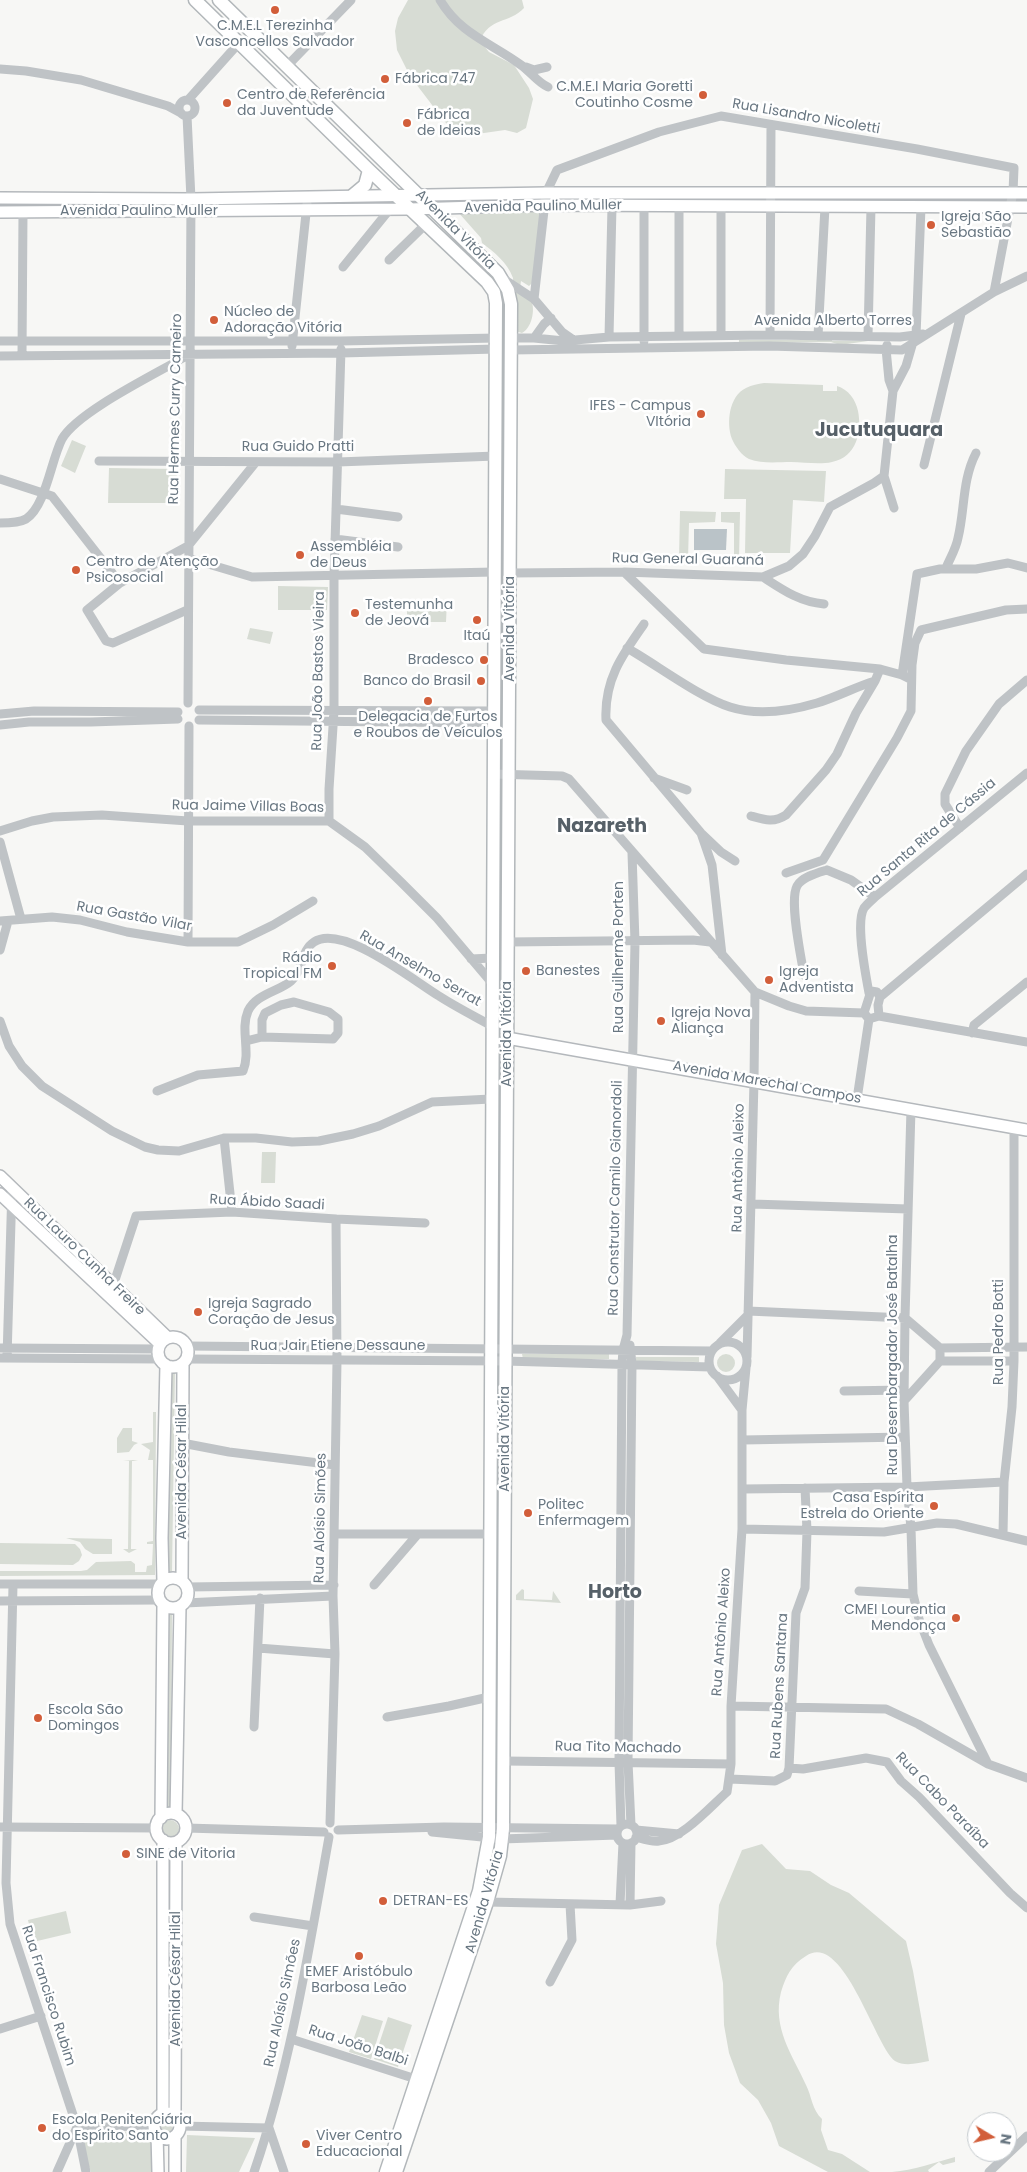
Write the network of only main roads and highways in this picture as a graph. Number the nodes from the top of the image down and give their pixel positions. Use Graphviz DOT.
graph roads {
  1 [pos="195,0"];
  2 [pos="219,0"];
  3 [pos="369,170"];
  4 [pos="353,195"];
  5 [pos="497,344"];
  6 [pos="511,344"];
  7 [pos="492,1010"];
  8 [pos="507,1038"];
  9 [pos="496,1833"];
  10 [pos="386,2172"];
  11 [pos="396,2172"];
  1 -- 3 [label="main road, Avenida Vitória"];
  2 -- 6 [label="main road, Avenida Vitória"];
  3 -- 4 [label="main road"];
  3 -- 5 [label="main road, Avenida Vitória"];
  5 -- 6 [label="main road"];
  5 -- 7 [label="main road, Avenida Vitória"];
  6 -- 8 [label="main road, Avenida Vitória"];
  7 -- 8 [label="main road"];
  7 -- 9 [label="main road, Avenida Vitória"];
  8 -- 9 [label="main road, Avenida Vitória"];
  9 -- 10 [label="main road, Avenida Vitória"];
  9 -- 11 [label="main road, Avenida Vitória"];
}
